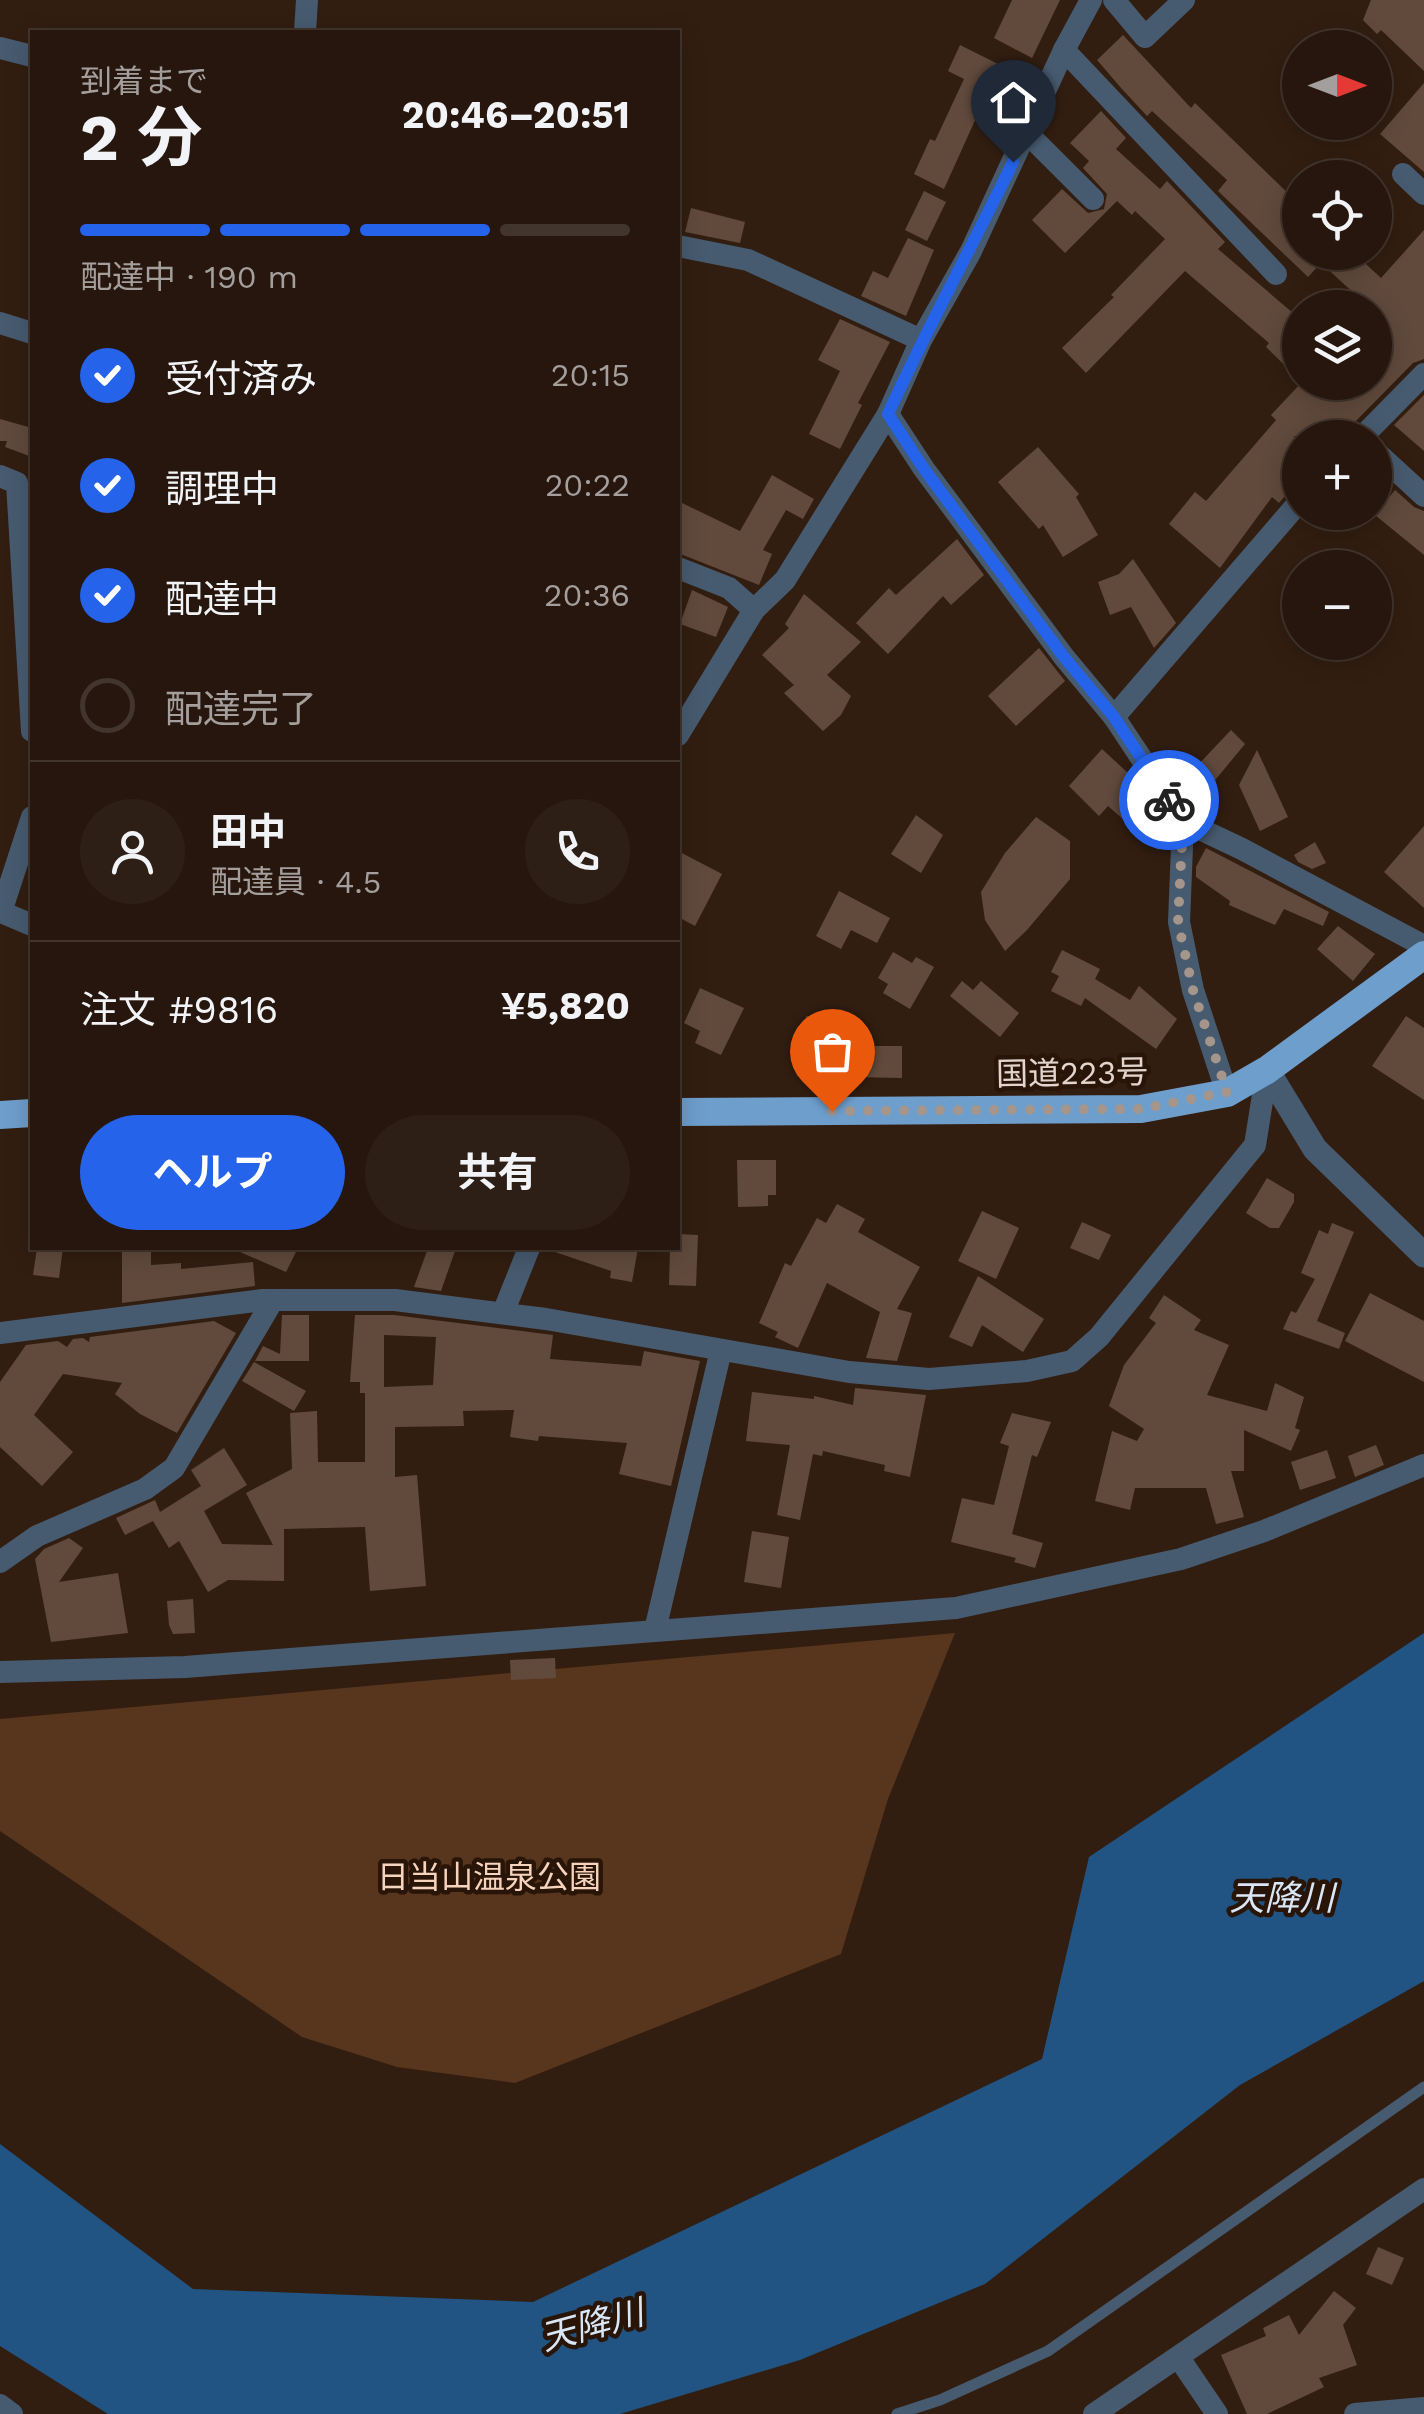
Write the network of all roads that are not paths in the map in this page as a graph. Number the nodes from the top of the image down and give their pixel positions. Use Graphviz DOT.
graph roads {
  1 [pos="306,0"];
  2 [pos="1091,0"];
  3 [pos="1114,0"];
  4 [pos="1184,0"];
  5 [pos="305,30"];
  6 [pos="0,48"];
  7 [pos="1064,50"];
  8 [pos="30,56"];
  9 [pos="1028,133"];
  10 [pos="1403,174"];
  11 [pos="1424,194"];
  12 [pos="1093,199"];
  13 [pos="680,246"];
  14 [pos="1276,274"];
  15 [pos="0,322"];
  16 [pos="30,333"];
  17 [pos="921,340"];
  18 [pos="1424,374"];
  19 [pos="888,414"];
  20 [pos="1379,420"];
  21 [pos="1392,467"];
  22 [pos="0,476"];
  23 [pos="1424,496"];
  24 [pos="1282,521"];
  25 [pos="680,569"];
  26 [pos="754,610"];
  27 [pos="30,698"];
  28 [pos="1114,717"];
  29 [pos="680,732"];
  30 [pos="1183,821"];
  31 [pos="30,823"];
  32 [pos="30,924"];
  33 [pos="1424,946"];
  34 [pos="1424,956"];
  35 [pos="1266,1070"];
  36 [pos="1227,1092"];
  37 [pos="680,1112"];
  38 [pos="30,1113"];
  39 [pos="0,1114"];
  40 [pos="528,1250"];
  41 [pos="1424,1255"];
  42 [pos="272,1300"];
  43 [pos="502,1313"];
  44 [pos="0,1333"];
  45 [pos="721,1350"];
  46 [pos="1424,1465"];
  47 [pos="0,1562"];
  48 [pos="656,1630"];
  49 [pos="0,1672"];
  50 [pos="1424,2088"];
  51 [pos="1424,2189"];
  52 [pos="1179,2358"];
  53 [pos="0,2404"];
  54 [pos="1424,2408"];
  55 [pos="12,2414"];
  56 [pos="897,2414"];
  57 [pos="1094,2414"];
  58 [pos="1217,2414"];
  59 [pos="1355,2414"];
  1 -- 5 [label="street"];
  2 -- 7 [label="street"];
  3 -- 4 [label="street"];
  6 -- 8 [label="street"];
  7 -- 9 [label="street"];
  7 -- 14 [label="street"];
  9 -- 12 [label="street"];
  9 -- 17 [label="street"];
  10 -- 11 [label="street"];
  13 -- 17 [label="street"];
  15 -- 16 [label="street"];
  17 -- 19 [label="street"];
  18 -- 20 [label="street"];
  19 -- 26 [label="street"];
  19 -- 28 [label="street"];
  21 -- 23 [label="street"];
  22 -- 27 [label="street"];
  24 -- 28 [label="street"];
  25 -- 26 [label="street"];
  26 -- 29 [label="street"];
  28 -- 30 [label="street"];
  30 -- 33 [label="street"];
  30 -- 36 [label="street"];
  31 -- 32 [label="street"];
  34 -- 35 [label="highway, 国道223号"];
  35 -- 36 [label="highway, 国道223号"];
  35 -- 41 [label="street"];
  35 -- 45 [label="street"];
  36 -- 37 [label="highway, 国道223号"];
  38 -- 39 [label="highway"];
  40 -- 43 [label="street"];
  42 -- 43 [label="street"];
  42 -- 44 [label="street"];
  42 -- 47 [label="street"];
  43 -- 45 [label="street"];
  45 -- 48 [label="street"];
  46 -- 48 [label="street"];
  48 -- 49 [label="street"];
  50 -- 56 [label="lane"];
  51 -- 52 [label="street"];
  52 -- 57 [label="street"];
  52 -- 58 [label="street"];
  53 -- 55 [label="street"];
  54 -- 59 [label="street"];
}
